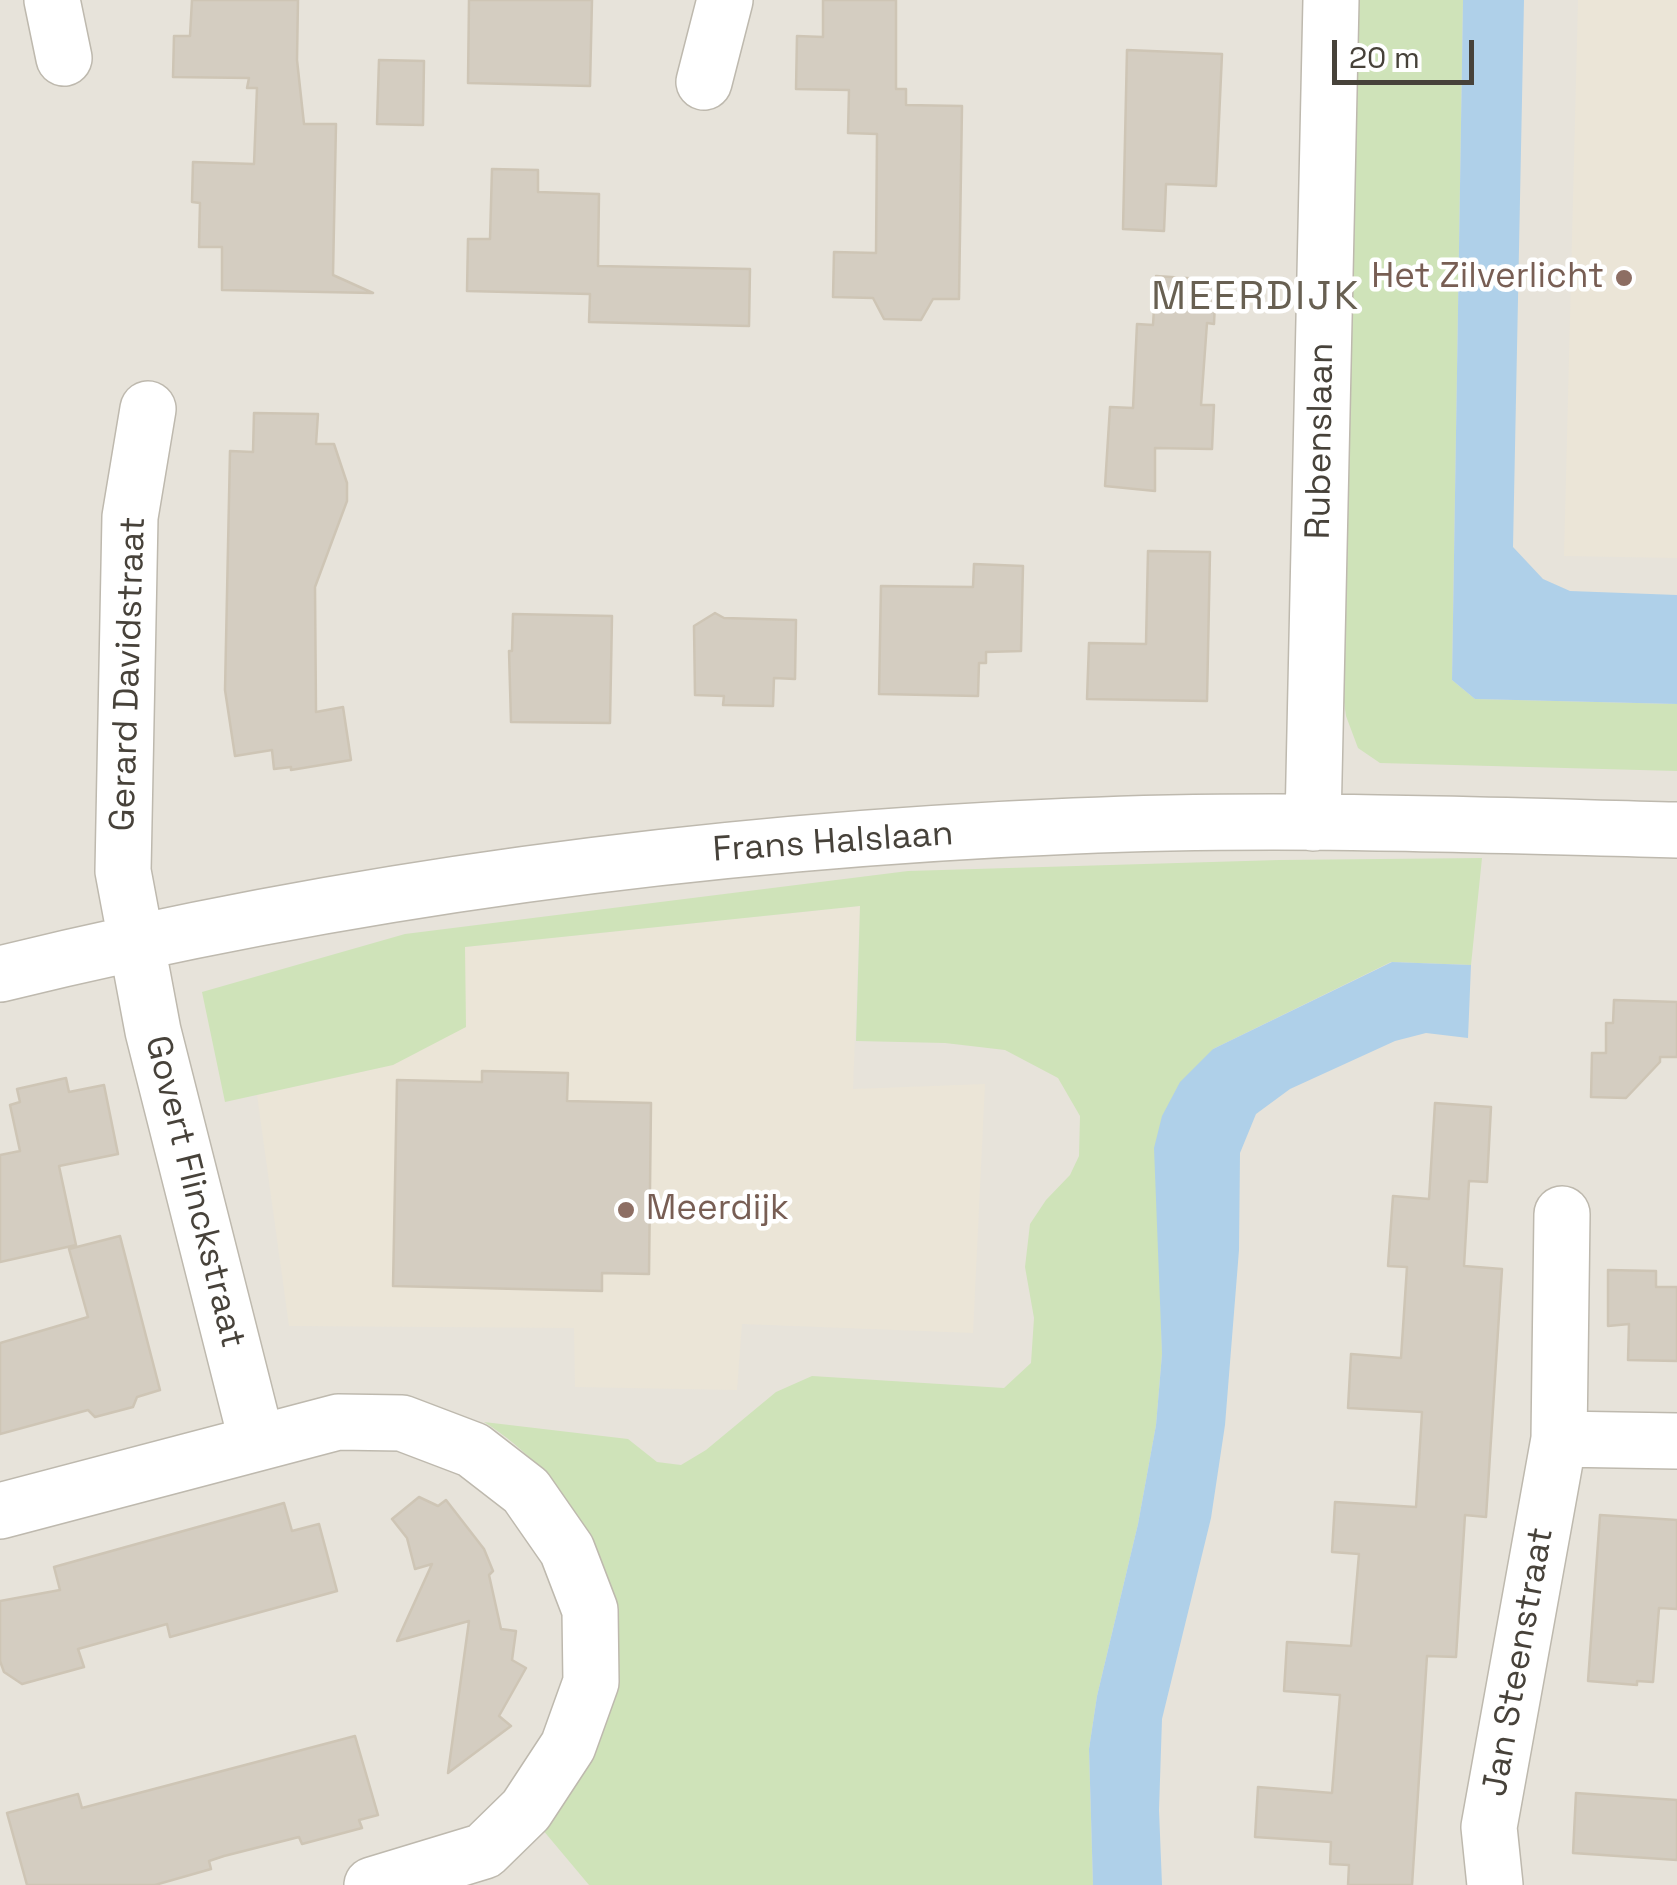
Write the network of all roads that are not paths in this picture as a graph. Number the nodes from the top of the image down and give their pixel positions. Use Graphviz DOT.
graph roads {
  1 [pos="52,0"];
  2 [pos="725,0"];
  3 [pos="1332,0"];
  4 [pos="64,58"];
  5 [pos="704,82"];
  6 [pos="148,408"];
  7 [pos="1313,823"];
  8 [pos="1677,830"];
  9 [pos="136,940"];
  10 [pos="0,974"];
  11 [pos="1562,1214"];
  12 [pos="1559,1439"];
  13 [pos="1677,1441"];
  14 [pos="257,1442"];
  15 [pos="0,1511"];
  16 [pos="372,1885"];
  17 [pos="1495,1885"];
  1 -- 4 [label="street"];
  2 -- 5 [label="street"];
  3 -- 7 [label="street, Rubenslaan"];
  6 -- 9 [label="street, Gerard Davidstraat"];
  7 -- 8 [label="street, Frans Halslaan"];
  7 -- 9 [label="street, Frans Halslaan"];
  9 -- 10 [label="street, Frans Halslaan"];
  9 -- 14 [label="street, Govert Flinckstraat"];
  11 -- 12 [label="street, Jan Steenstraat"];
  12 -- 13 [label="street"];
  12 -- 17 [label="street, Jan Steenstraat"];
  14 -- 15 [label="street"];
  14 -- 16 [label="street"];
}
